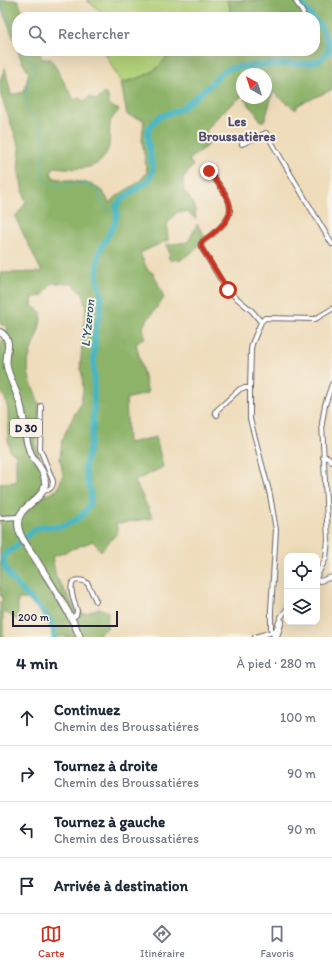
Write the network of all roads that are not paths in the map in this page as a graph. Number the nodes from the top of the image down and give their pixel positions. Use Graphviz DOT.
graph roads {
  1 [pos="295,0"];
  2 [pos="302,12"];
  3 [pos="242,144"];
  4 [pos="209,171"];
  5 [pos="332,244"];
  6 [pos="332,309"];
  7 [pos="261,322"];
  8 [pos="0,332"];
  9 [pos="332,384"];
  10 [pos="250,388"];
  11 [pos="41,406"];
  12 [pos="217,415"];
  13 [pos="323,457"];
  14 [pos="332,462"];
  15 [pos="43,490"];
  16 [pos="20,517"];
  17 [pos="0,518"];
  18 [pos="320,570"];
  19 [pos="332,577"];
  20 [pos="320,581"];
  21 [pos="96,601"];
  22 [pos="284,612"];
  23 [pos="71,618"];
  24 [pos="275,634"];
  25 [pos="80,637"];
  26 [pos="255,637"];
  1 -- 2 [label="street"];
  3 -- 5 [label="street"];
  4 -- 7 [label="street"];
  6 -- 7 [label="street"];
  7 -- 10 [label="street"];
  8 -- 15 [label="main road, D 30"];
  9 -- 13 [label="street"];
  10 -- 12 [label="street"];
  10 -- 24 [label="street"];
  11 -- 15 [label="street"];
  13 -- 14 [label="street"];
  13 -- 18 [label="street"];
  15 -- 16 [label="main road"];
  16 -- 17 [label="street"];
  16 -- 23 [label="main road"];
  19 -- 20 [label="street"];
  21 -- 23 [label="street"];
  22 -- 24 [label="street"];
  23 -- 25 [label="main road"];
  24 -- 26 [label="street"];
}
